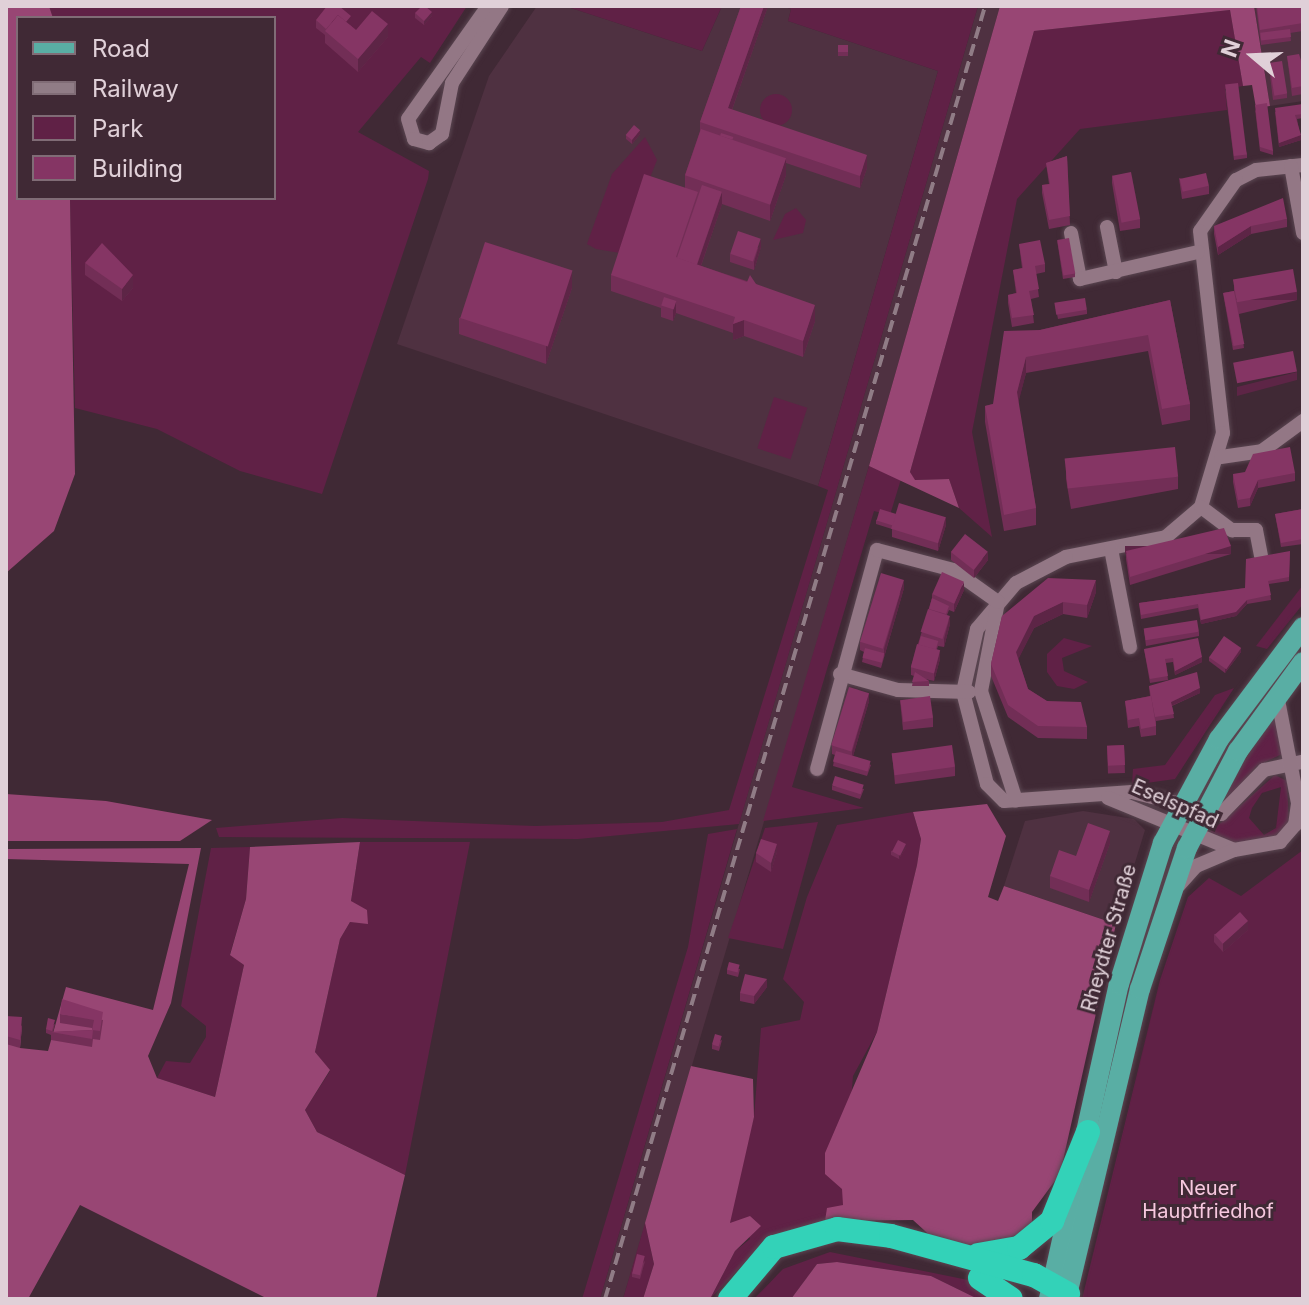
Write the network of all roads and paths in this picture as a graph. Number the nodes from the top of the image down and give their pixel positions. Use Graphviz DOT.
graph roads {
  1 [pos="488,6"];
  2 [pos="502,6"];
  3 [pos="1297,166"];
  4 [pos="1107,227"];
  5 [pos="1071,233"];
  6 [pos="1303,233"];
  7 [pos="1198,252"];
  8 [pos="1116,272"];
  9 [pos="1303,421"];
  10 [pos="1221,457"];
  11 [pos="1201,507"];
  12 [pos="1111,549"];
  13 [pos="1261,556"];
  14 [pos="998,602"];
  15 [pos="1303,627"];
  16 [pos="1130,647"];
  17 [pos="1303,662"];
  18 [pos="840,674"];
  19 [pos="981,691"];
  20 [pos="963,692"];
  21 [pos="1277,695"];
  22 [pos="1298,763"];
  23 [pos="817,769"];
  24 [pos="1100,795"];
  25 [pos="1016,801"];
  26 [pos="1181,804"];
  27 [pos="1203,812"];
  28 [pos="1172,823"];
  29 [pos="1193,834"];
  30 [pos="1234,850"];
  31 [pos="1165,908"];
  32 [pos="1088,1132"];
  33 [pos="957,1255"];
  34 [pos="980,1278"];
  35 [pos="1058,1294"];
  36 [pos="730,1299"];
  37 [pos="742,1299"];
  38 [pos="1011,1299"];
  1 -- 2 [label="street"];
  3 -- 6 [label="street"];
  3 -- 7 [label="street"];
  4 -- 8 [label="street"];
  5 -- 8 [label="street"];
  7 -- 8 [label="street"];
  7 -- 10 [label="street"];
  9 -- 10 [label="street"];
  10 -- 11 [label="street"];
  11 -- 12 [label="street"];
  11 -- 13 [label="street"];
  12 -- 14 [label="street"];
  12 -- 16 [label="street"];
  14 -- 18 [label="street"];
  14 -- 19 [label="street"];
  14 -- 20 [label="street"];
  15 -- 26 [label="main road, Rheydter Straße"];
  17 -- 21 [label="main road"];
  18 -- 20 [label="street"];
  18 -- 23 [label="street"];
  19 -- 20 [label="street"];
  19 -- 25 [label="street"];
  20 -- 25 [label="street, Eselspfad"];
  21 -- 22 [label="street, Eselspfad"];
  21 -- 27 [label="main road"];
  22 -- 27 [label="street, Eselspfad"];
  22 -- 30 [label="street, Eselspfad"];
  24 -- 25 [label="street, Eselspfad"];
  24 -- 26 [label="street, Eselspfad"];
  24 -- 28 [label="street, Eselspfad"];
  26 -- 27 [label="street, Eselspfad"];
  26 -- 28 [label="main road, Rheydter Straße"];
  27 -- 29 [label="main road"];
  28 -- 29 [label="street, Eselspfad"];
  28 -- 32 [label="main road, Rheydter Straße"];
  29 -- 30 [label="street, Eselspfad"];
  29 -- 31 [label="main road"];
  30 -- 31 [label="street, Eselspfad"];
  31 -- 35 [label="main road"];
  32 -- 33 [label="highway"];
  32 -- 35 [label="main road, Rheydter Straße"];
  33 -- 35 [label="highway"];
  33 -- 36 [label="highway"];
  34 -- 35 [label="highway"];
  34 -- 37 [label="highway"];
  34 -- 38 [label="highway"];
}
